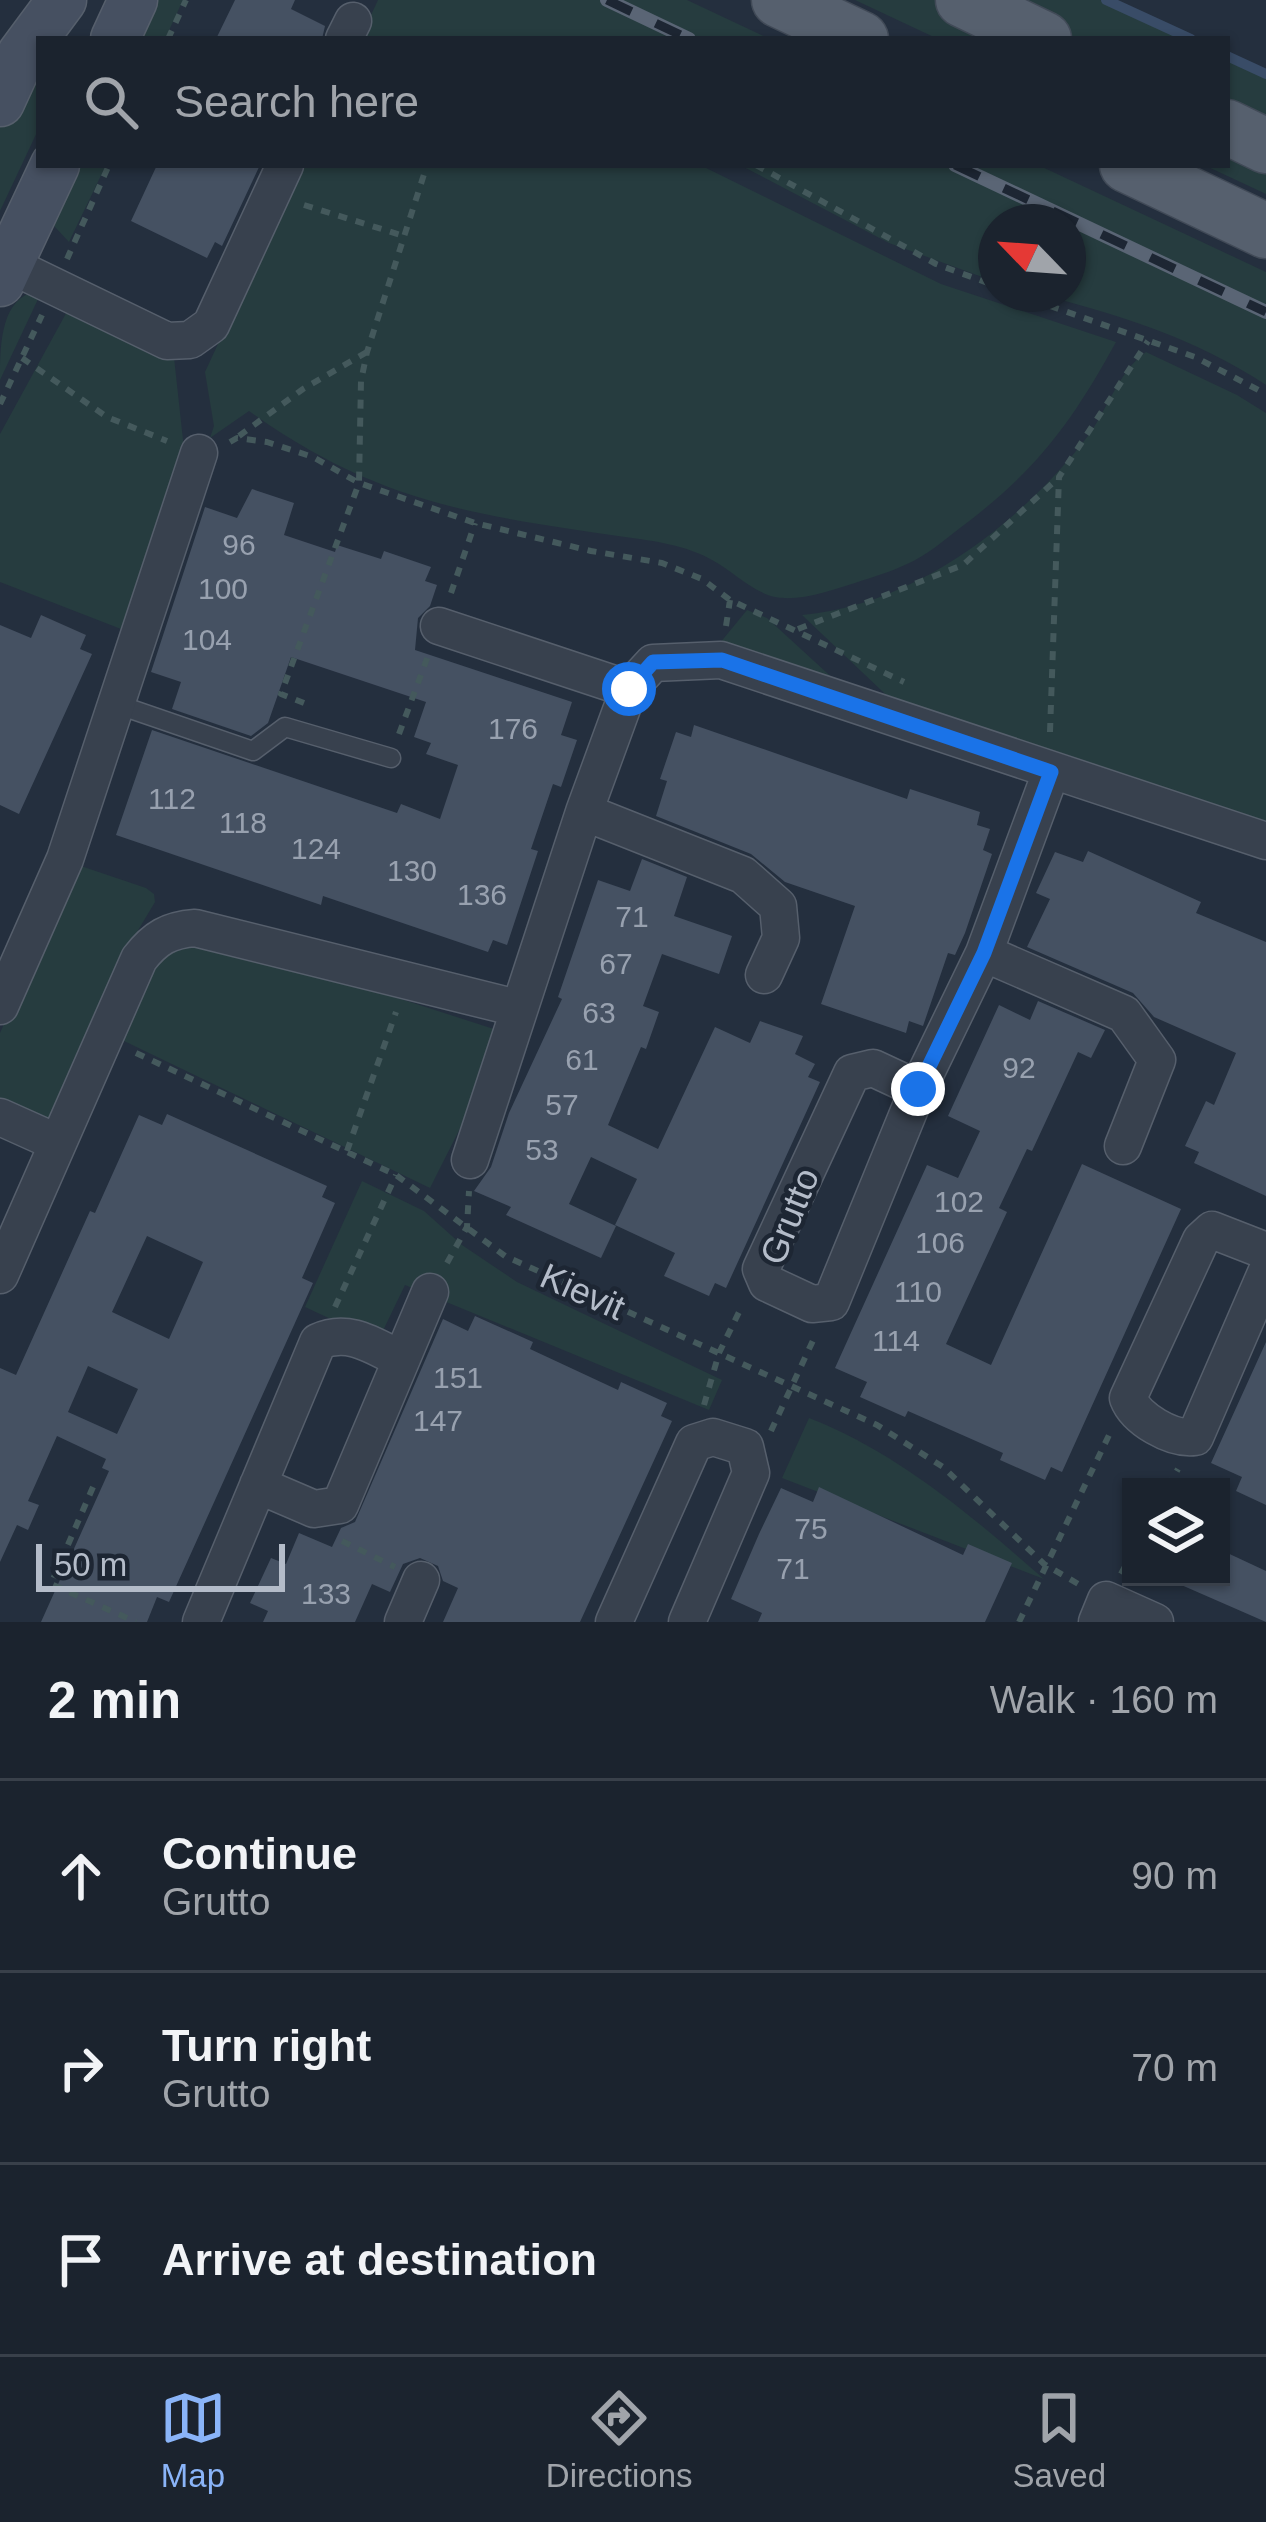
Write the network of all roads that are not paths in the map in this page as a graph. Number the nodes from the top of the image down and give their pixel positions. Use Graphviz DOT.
graph roads {
  1 [pos="62,0"];
  2 [pos="778,0"];
  3 [pos="963,0"];
  4 [pos="855,36"];
  5 [pos="1038,36"];
  6 [pos="0,101"];
  7 [pos="1230,129"];
  8 [pos="1266,146"];
  9 [pos="54,168"];
  10 [pos="1132,168"];
  11 [pos="278,180"];
  12 [pos="1266,231"];
  13 [pos="4,273"];
  14 [pos="199,453"];
  15 [pos="439,626"];
  16 [pos="629,689"];
  17 [pos="116,704"];
  18 [pos="391,758"];
  19 [pos="1051,772"];
  20 [pos="584,812"];
  21 [pos="1266,841"];
  22 [pos="984,953"];
  23 [pos="764,975"];
  24 [pos="0,1006"];
  25 [pos="517,1008"];
  26 [pos="918,1089"];
  27 [pos="0,1117"];
  28 [pos="58,1143"];
  29 [pos="1123,1146"];
  30 [pos="470,1160"];
  31 [pos="1266,1251"];
  32 [pos="1266,1273"];
  33 [pos="0,1274"];
  34 [pos="430,1292"];
  35 [pos="400,1359"];
  36 [pos="258,1485"];
  37 [pos="422,1580"];
  38 [pos="1102,1611"];
  39 [pos="201,1622"];
  40 [pos="404,1622"];
  41 [pos="614,1622"];
  42 [pos="687,1622"];
  43 [pos="1155,1622"];
  1 -- 6 [label="main road"];
  2 -- 4 [label="main road"];
  3 -- 5 [label="main road"];
  7 -- 8 [label="main road"];
  9 -- 13 [label="main road"];
  10 -- 12 [label="main road"];
  11 -- 13 [label="street"];
  14 -- 17 [label="street"];
  15 -- 16 [label="street"];
  16 -- 19 [label="street"];
  16 -- 20 [label="street"];
  17 -- 18 [label="lane"];
  17 -- 24 [label="street"];
  19 -- 21 [label="street"];
  19 -- 22 [label="street, Grutto"];
  20 -- 23 [label="street"];
  20 -- 25 [label="street"];
  22 -- 26 [label="street, Grutto"];
  22 -- 29 [label="street"];
  25 -- 28 [label="street"];
  25 -- 30 [label="street"];
  26 -- 26 [label="street, Grutto"];
  27 -- 28 [label="street"];
  28 -- 33 [label="street"];
  31 -- 32 [label="street"];
  34 -- 35 [label="street"];
  35 -- 36 [label="street"];
  35 -- 36 [label="street"];
  36 -- 39 [label="street"];
  37 -- 40 [label="street"];
  38 -- 43 [label="street"];
  41 -- 42 [label="street"];
}
